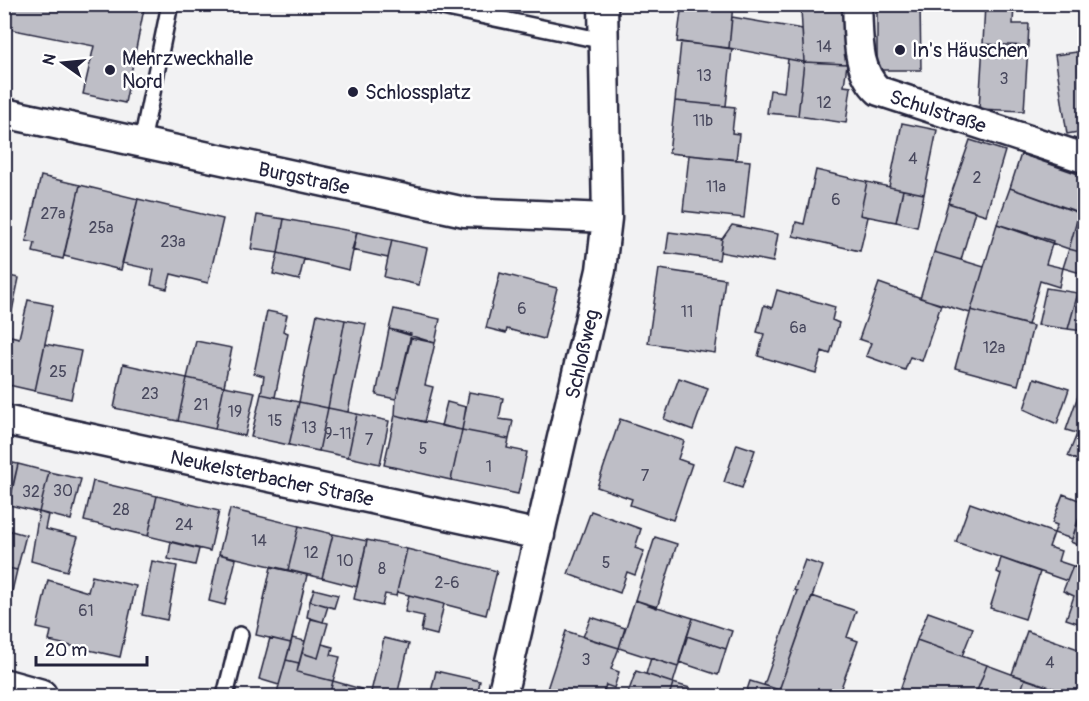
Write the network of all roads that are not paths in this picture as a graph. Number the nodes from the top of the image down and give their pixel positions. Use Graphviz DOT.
graph roads {
  1 [pos="170,4"];
  2 [pos="428,4"];
  3 [pos="603,4"];
  4 [pos="857,4"];
  5 [pos="604,41"];
  6 [pos="4,113"];
  7 [pos="142,142"];
  8 [pos="1084,158"];
  9 [pos="607,218"];
  10 [pos="4,420"];
  11 [pos="540,536"];
  12 [pos="240,635"];
  13 [pos="4,686"];
  14 [pos="40,696"];
  15 [pos="225,696"];
  16 [pos="502,696"];
  1 -- 7 [label="lane"];
  2 -- 5 [label="lane"];
  3 -- 5 [label="street, Schloßweg"];
  4 -- 8 [label="street, Schulstraße"];
  5 -- 9 [label="street, Schloßweg"];
  6 -- 7 [label="street, Burgstraße"];
  7 -- 9 [label="street, Burgstraße"];
  9 -- 11 [label="street, Schloßweg"];
  10 -- 11 [label="street, Neukelsterbacher Straße"];
  11 -- 16 [label="street, Schloßweg"];
  12 -- 15 [label="lane"];
  13 -- 14 [label="street"];
}
